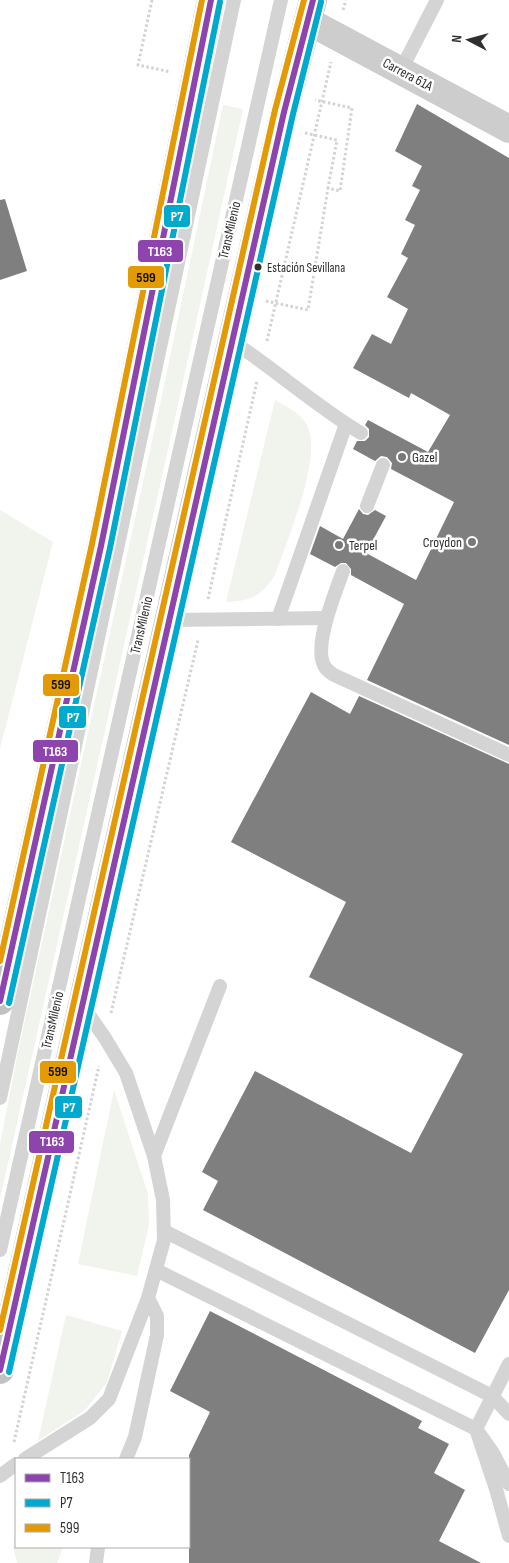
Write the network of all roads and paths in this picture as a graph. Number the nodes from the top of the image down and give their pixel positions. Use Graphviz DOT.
graph roads {
  1 [pos="211,0"];
  2 [pos="234,0"];
  3 [pos="281,0"];
  4 [pos="346,0"];
  5 [pos="437,0"];
  6 [pos="310,10"];
  7 [pos="337,36"];
  8 [pos="401,70"];
  9 [pos="509,128"];
  10 [pos="301,132"];
  11 [pos="315,135"];
  12 [pos="328,188"];
  13 [pos="261,300"];
  14 [pos="275,304"];
  15 [pos="308,310"];
  16 [pos="232,341"];
  17 [pos="262,360"];
  18 [pos="346,424"];
  19 [pos="361,433"];
  20 [pos="382,465"];
  21 [pos="367,506"];
  22 [pos="343,571"];
  23 [pos="326,618"];
  24 [pos="278,619"];
  25 [pos="169,620"];
  26 [pos="203,620"];
  27 [pos="509,755"];
  28 [pos="220,986"];
  29 [pos="0,1001"];
  30 [pos="82,1005"];
  31 [pos="106,1038"];
  32 [pos="0,1098"];
  33 [pos="154,1156"];
  34 [pos="164,1231"];
  35 [pos="0,1250"];
  36 [pos="156,1270"];
  37 [pos="148,1298"];
  38 [pos="509,1364"];
  39 [pos="0,1370"];
  40 [pos="492,1396"];
  41 [pos="509,1414"];
  42 [pos="476,1429"];
  43 [pos="26,1458"];
  44 [pos="126,1458"];
  45 [pos="8,1470"];
  46 [pos="509,1484"];
  47 [pos="509,1536"];
  48 [pos="98,1548"];
  49 [pos="96,1563"];
  1 -- 29 [label="highway"];
  2 -- 32 [label="lane"];
  3 -- 35 [label="lane, TransMilenio"];
  4 -- 7 [label="path"];
  5 -- 8 [label="lane"];
  6 -- 7 [label="street, Carrera 61A"];
  6 -- 16 [label="highway"];
  7 -- 8 [label="street, Carrera 61A"];
  7 -- 11 [label="path"];
  8 -- 9 [label="street, Carrera 61A"];
  10 -- 11 [label="path"];
  11 -- 12 [label="path"];
  11 -- 14 [label="path"];
  13 -- 14 [label="path"];
  14 -- 15 [label="path"];
  14 -- 17 [label="path"];
  16 -- 17 [label="lane"];
  16 -- 25 [label="highway"];
  17 -- 18 [label="lane"];
  17 -- 26 [label="path"];
  18 -- 19 [label="lane"];
  18 -- 24 [label="lane"];
  20 -- 21 [label="lane"];
  22 -- 23 [label="lane"];
  23 -- 24 [label="lane"];
  23 -- 27 [label="lane"];
  24 -- 26 [label="lane"];
  25 -- 26 [label="lane"];
  25 -- 30 [label="highway"];
  26 -- 31 [label="path"];
  28 -- 33 [label="lane"];
  30 -- 31 [label="lane"];
  30 -- 39 [label="highway"];
  31 -- 33 [label="lane"];
  31 -- 45 [label="path"];
  33 -- 34 [label="lane"];
  34 -- 36 [label="lane"];
  34 -- 40 [label="lane"];
  36 -- 37 [label="lane"];
  36 -- 42 [label="lane"];
  37 -- 43 [label="lane"];
  37 -- 44 [label="lane"];
  38 -- 40 [label="lane"];
  40 -- 41 [label="lane"];
  40 -- 42 [label="lane"];
  42 -- 46 [label="lane"];
  42 -- 47 [label="lane"];
  48 -- 49 [label="lane"];
}
